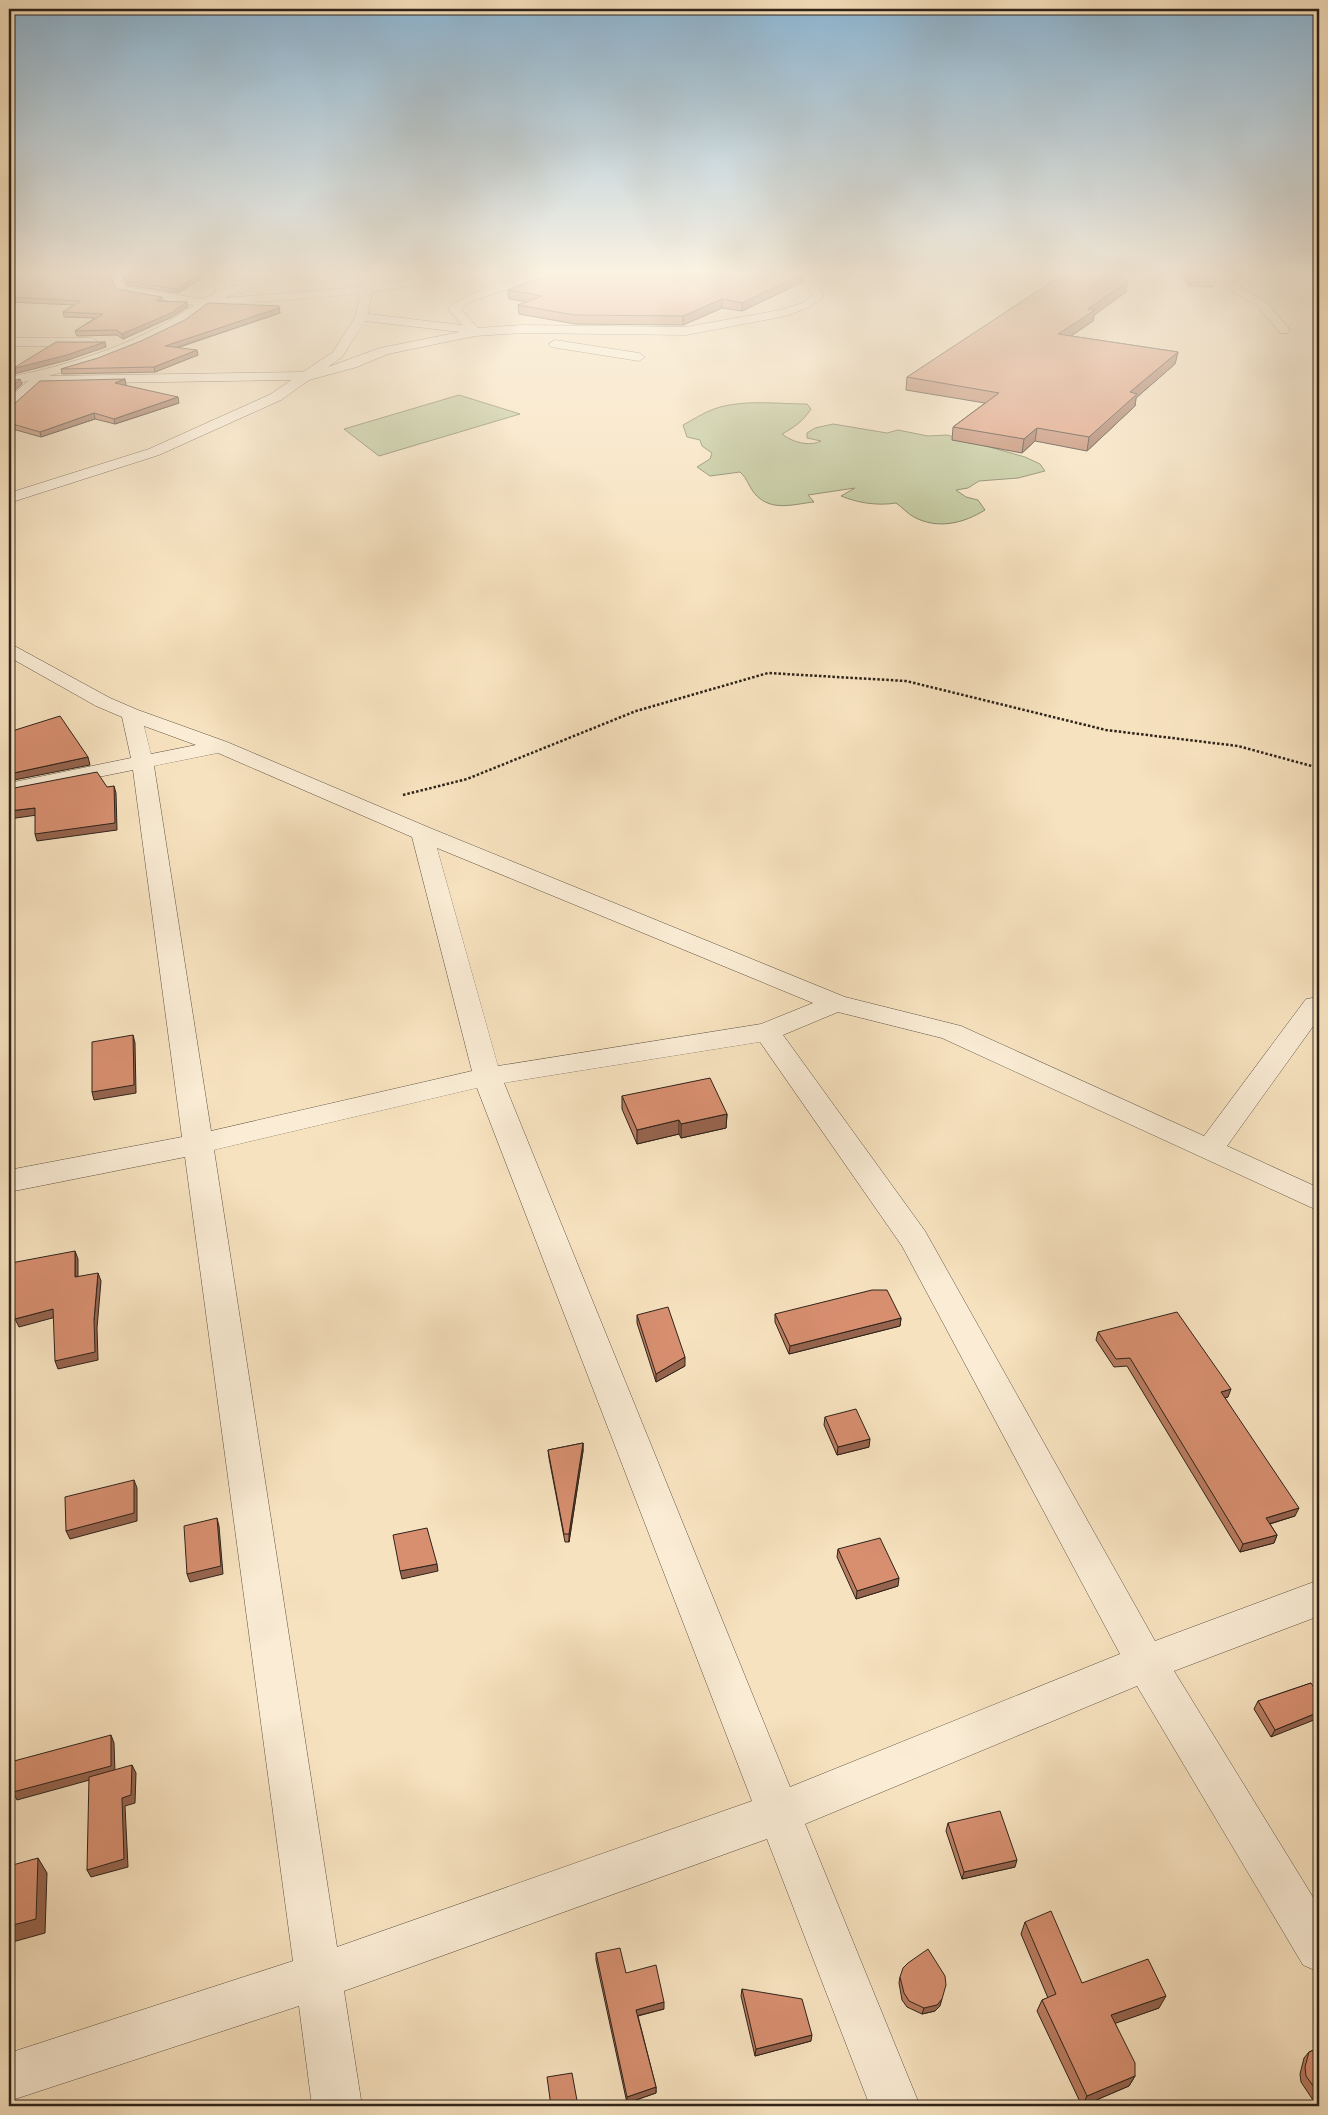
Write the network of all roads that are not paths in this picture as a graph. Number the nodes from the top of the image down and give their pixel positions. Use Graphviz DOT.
graph roads {
  1 [pos="58,372"];
  2 [pos="315,372"];
  3 [pos="324,372"];
  4 [pos="309,376"];
  5 [pos="38,379"];
  6 [pos="9,381"];
  7 [pos="11,400"];
  8 [pos="9,498"];
  9 [pos="9,649"];
  10 [pos="130,714"];
  11 [pos="220,746"];
  12 [pos="142,763"];
  13 [pos="9,789"];
  14 [pos="422,833"];
  15 [pos="836,1003"];
  16 [pos="1319,1005"];
  17 [pos="767,1032"];
  18 [pos="487,1077"];
  19 [pos="198,1144"];
  20 [pos="1210,1149"];
  21 [pos="9,1181"];
  22 [pos="1319,1200"];
  23 [pos="1319,1598"];
  24 [pos="1146,1664"];
  25 [pos="780,1813"];
  26 [pos="1319,1949"];
  27 [pos="317,1977"];
  28 [pos="9,2078"];
  29 [pos="337,2106"];
  30 [pos="894,2106"];
  1 -- 5 [label="street"];
  2 -- 4 [label="street"];
  3 -- 4 [label="street"];
  4 -- 5 [label="street"];
  4 -- 8 [label="street"];
  5 -- 6 [label="street"];
  5 -- 7 [label="street"];
  9 -- 10 [label="street"];
  10 -- 11 [label="street"];
  10 -- 12 [label="street"];
  11 -- 12 [label="street"];
  11 -- 14 [label="street"];
  12 -- 13 [label="street"];
  12 -- 19 [label="street"];
  14 -- 15 [label="street"];
  14 -- 18 [label="street"];
  15 -- 17 [label="street"];
  15 -- 20 [label="street"];
  16 -- 20 [label="street"];
  17 -- 18 [label="street"];
  17 -- 24 [label="street"];
  18 -- 19 [label="street"];
  18 -- 25 [label="street"];
  19 -- 21 [label="street"];
  19 -- 27 [label="street"];
  20 -- 22 [label="street"];
  23 -- 24 [label="street"];
  24 -- 25 [label="street"];
  24 -- 26 [label="street"];
  25 -- 27 [label="street"];
  25 -- 30 [label="street"];
  27 -- 28 [label="street"];
  27 -- 29 [label="street"];
}
